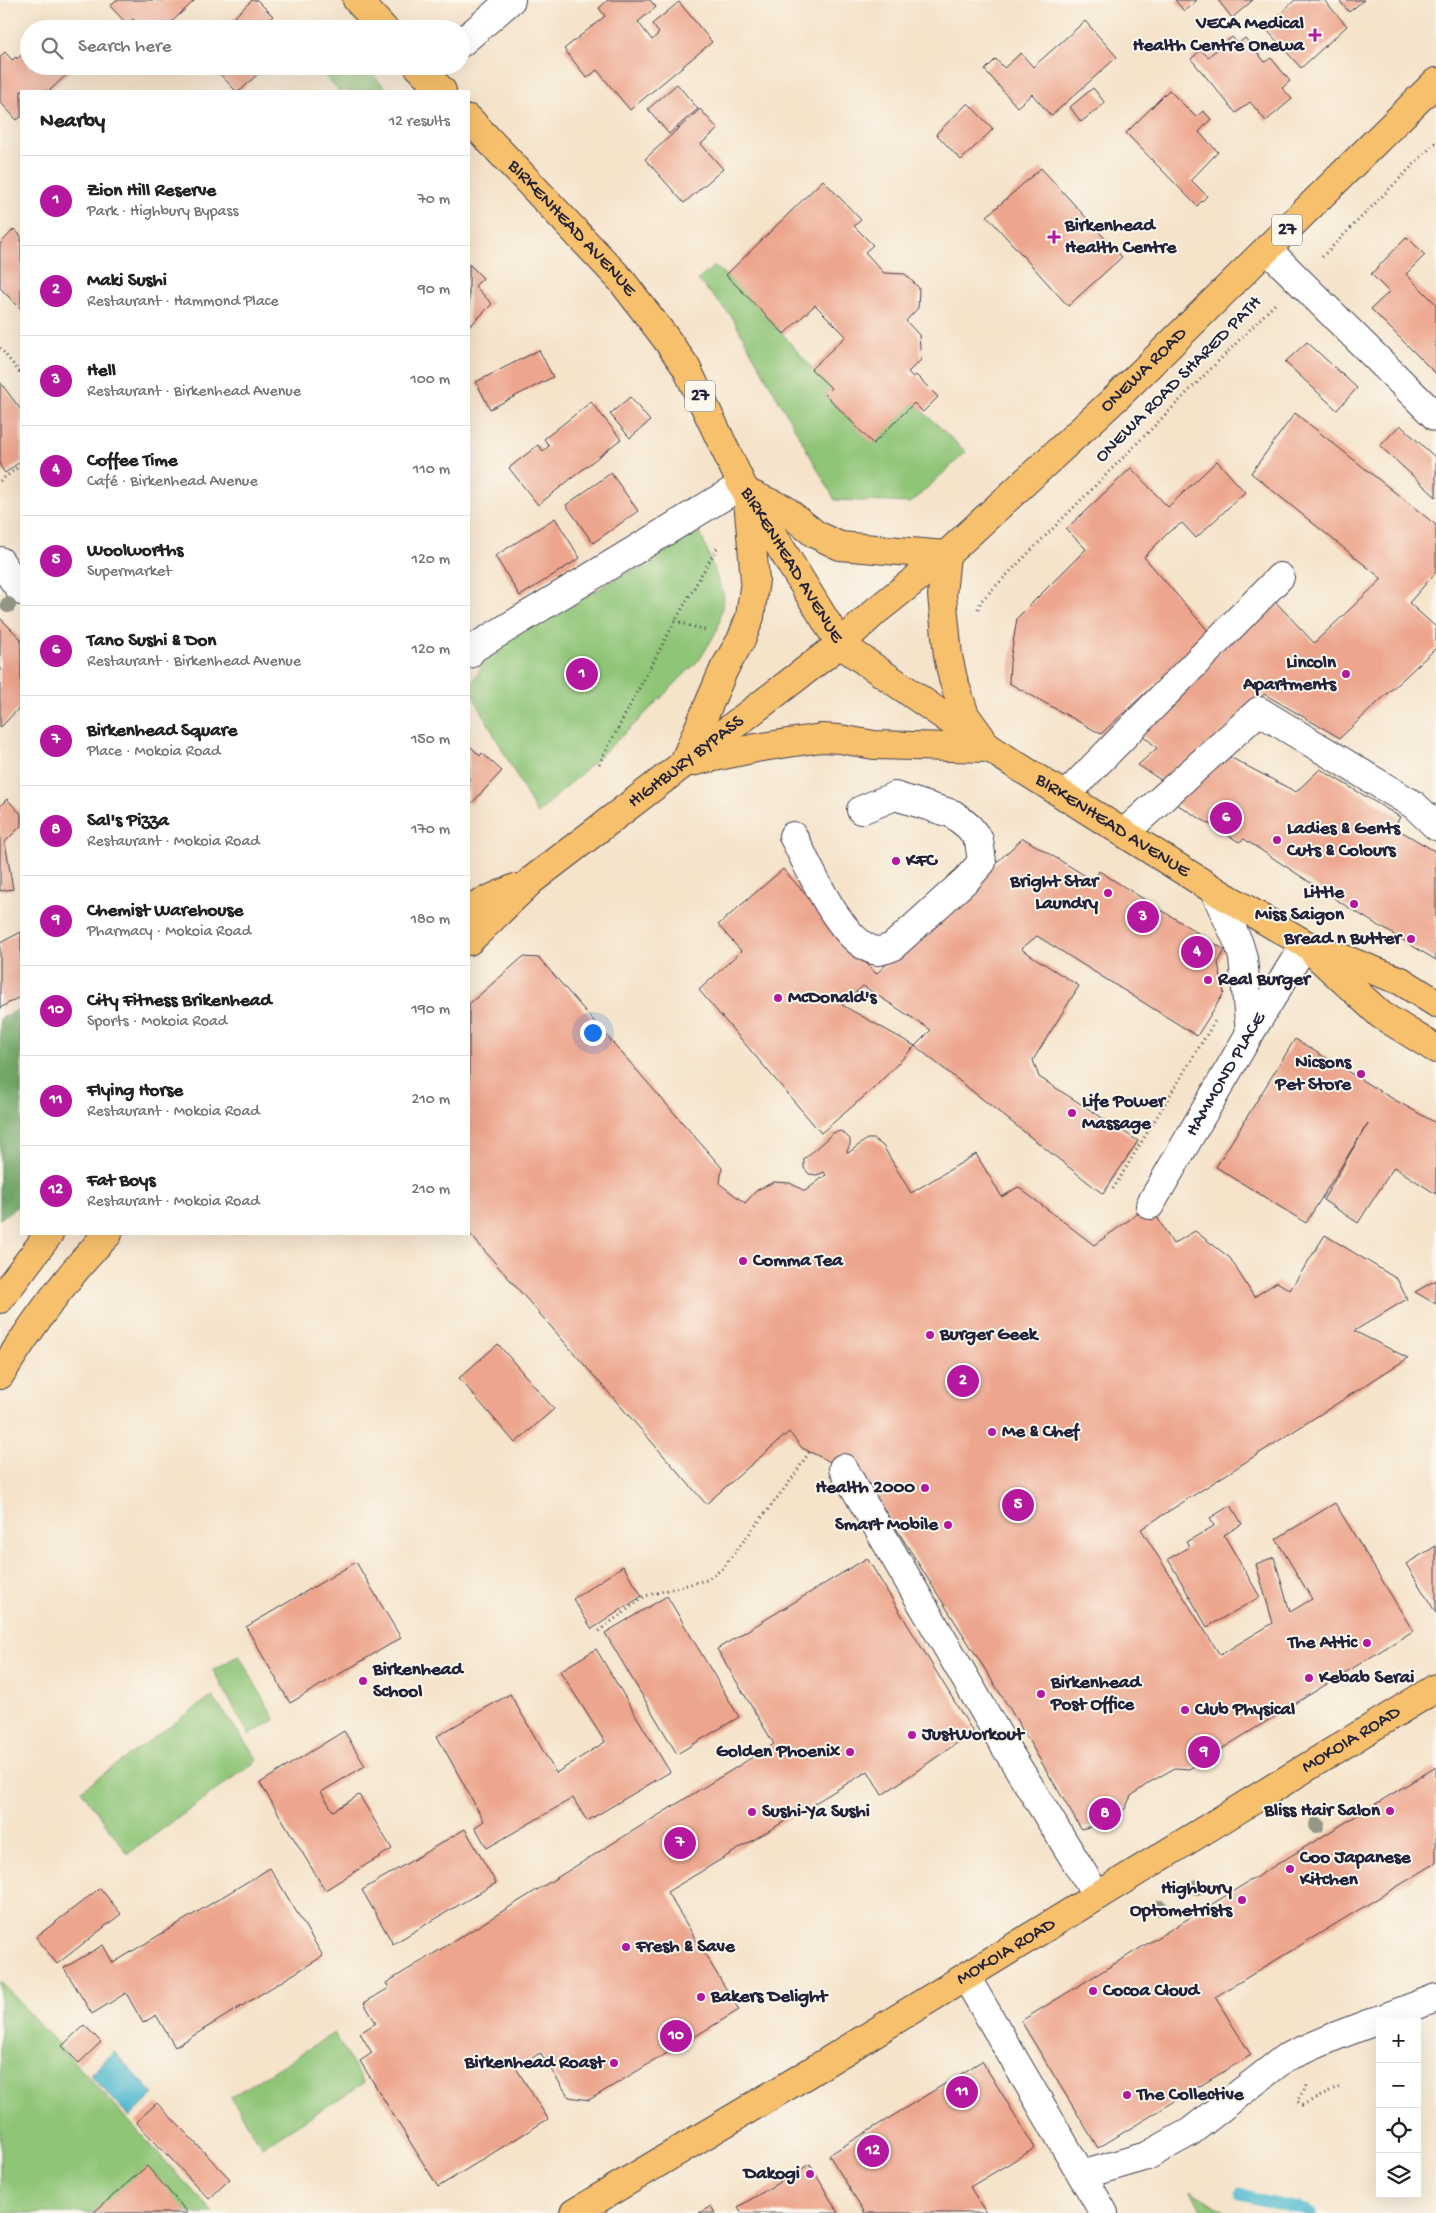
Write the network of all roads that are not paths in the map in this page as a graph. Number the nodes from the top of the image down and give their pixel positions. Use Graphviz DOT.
graph roads {
  1 [pos="357,0"];
  2 [pos="511,0"];
  3 [pos="376,20"];
  4 [pos="470,35"];
  5 [pos="1436,82"];
  6 [pos="470,120"];
  7 [pos="1268,250"];
  8 [pos="1436,417"];
  9 [pos="745,489"];
  10 [pos="946,555"];
  11 [pos="1,565"];
  12 [pos="1280,577"];
  13 [pos="20,590"];
  14 [pos="840,644"];
  15 [pos="470,652"];
  16 [pos="989,748"];
  17 [pos="683,763"];
  18 [pos="1065,796"];
  19 [pos="862,810"];
  20 [pos="1436,826"];
  21 [pos="1124,833"];
  22 [pos="794,836"];
  23 [pos="532,880"];
  24 [pos="1214,890"];
  25 [pos="470,908"];
  26 [pos="470,940"];
  27 [pos="1305,944"];
  28 [pos="1436,1003"];
  29 [pos="1250,1033"];
  30 [pos="1436,1049"];
  31 [pos="1150,1205"];
  32 [pos="48,1235"];
  33 [pos="107,1235"];
  34 [pos="0,1299"];
  35 [pos="0,1375"];
  36 [pos="843,1468"];
  37 [pos="1436,1688"];
  38 [pos="1097,1896"];
  39 [pos="966,1977"];
  40 [pos="1436,1998"];
  41 [pos="1082,2175"];
  42 [pos="574,2213"];
  43 [pos="1104,2213"];
  1 -- 3 [label="main road"];
  2 -- 4 [label="street"];
  5 -- 7 [label="main road, ONEWA ROAD / 27"];
  6 -- 9 [label="main road, BIRKENHEAD AVENUE / 27"];
  7 -- 8 [label="street"];
  7 -- 10 [label="main road, ONEWA ROAD / 27"];
  9 -- 10 [label="main road"];
  9 -- 14 [label="main road, BIRKENHEAD AVENUE / 27"];
  9 -- 15 [label="street"];
  9 -- 17 [label="main road"];
  10 -- 14 [label="main road, ONEWA ROAD / 27"];
  10 -- 16 [label="main road"];
  11 -- 13 [label="street"];
  12 -- 18 [label="street"];
  14 -- 16 [label="main road, BIRKENHEAD AVENUE"];
  14 -- 17 [label="main road, HIGHBURY BYPASS"];
  16 -- 17 [label="main road"];
  16 -- 18 [label="main road, BIRKENHEAD AVENUE"];
  17 -- 23 [label="main road, HIGHBURY BYPASS"];
  18 -- 21 [label="main road, BIRKENHEAD AVENUE"];
  19 -- 22 [label="street"];
  20 -- 21 [label="street"];
  21 -- 24 [label="main road, BIRKENHEAD AVENUE"];
  23 -- 25 [label="main road, HIGHBURY BYPASS"];
  23 -- 26 [label="main road, HIGHBURY BYPASS"];
  24 -- 27 [label="main road, BIRKENHEAD AVENUE"];
  24 -- 29 [label="street"];
  27 -- 28 [label="main road, BIRKENHEAD AVENUE"];
  27 -- 29 [label="street, HAMMOND PLACE"];
  27 -- 30 [label="main road, BIRKENHEAD AVENUE"];
  29 -- 31 [label="street, HAMMOND PLACE"];
  32 -- 34 [label="main road"];
  33 -- 35 [label="main road"];
  36 -- 38 [label="street"];
  37 -- 38 [label="main road, MOKOIA ROAD"];
  38 -- 39 [label="main road, MOKOIA ROAD"];
  39 -- 41 [label="street"];
  39 -- 42 [label="main road, MOKOIA ROAD"];
  40 -- 41 [label="street"];
  41 -- 43 [label="street"];
}
